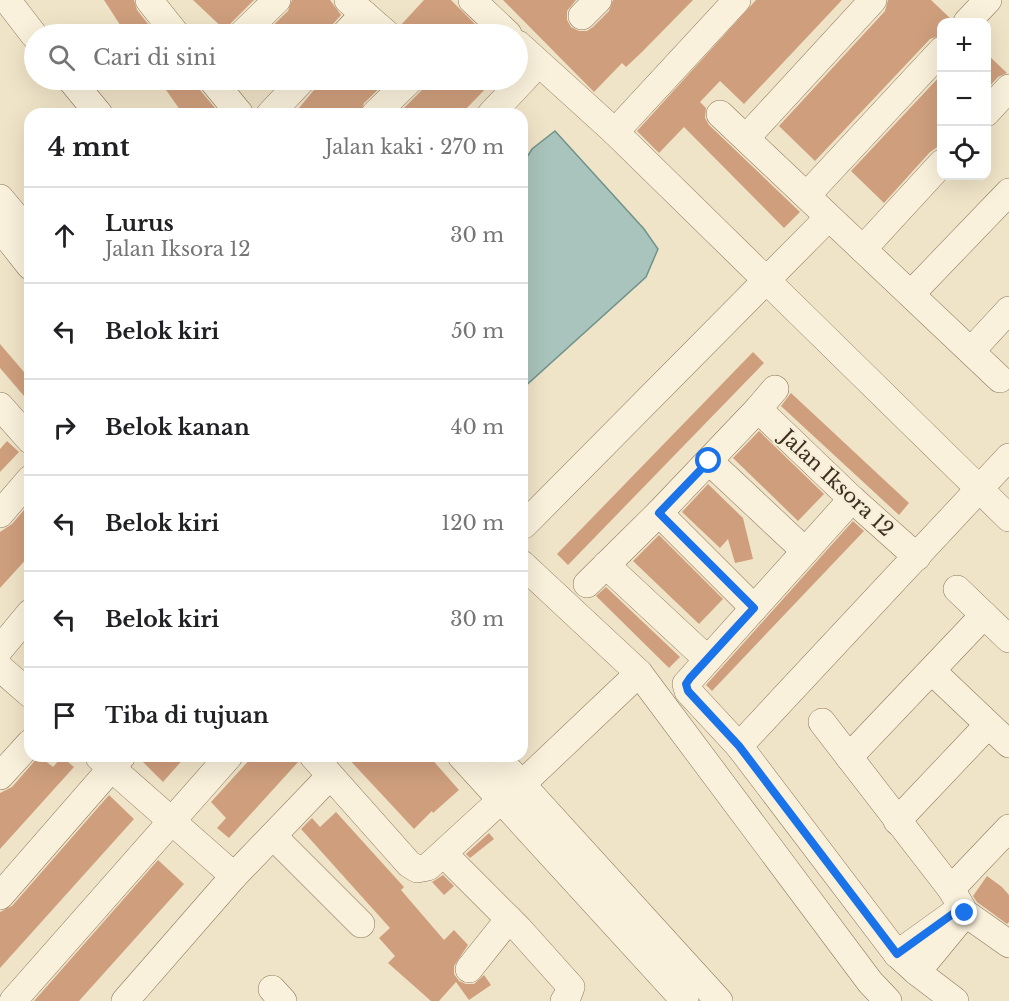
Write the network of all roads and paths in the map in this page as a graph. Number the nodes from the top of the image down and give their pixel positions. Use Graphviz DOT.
graph roads {
  1 [pos="7,0"];
  2 [pos="277,0"];
  3 [pos="472,0"];
  4 [pos="737,0"];
  5 [pos="873,0"];
  6 [pos="988,0"];
  7 [pos="359,6"];
  8 [pos="971,18"];
  9 [pos="26,24"];
  10 [pos="252,24"];
  11 [pos="350,24"];
  12 [pos="377,24"];
  13 [pos="497,24"];
  14 [pos="528,54"];
  15 [pos="937,55"];
  16 [pos="538,64"];
  17 [pos="528,75"];
  18 [pos="1009,88"];
  19 [pos="79,90"];
  20 [pos="220,90"];
  21 [pos="293,90"];
  22 [pos="400,90"];
  23 [pos="514,90"];
  24 [pos="94,108"];
  25 [pos="235,108"];
  26 [pos="276,108"];
  27 [pos="381,108"];
  28 [pos="497,108"];
  29 [pos="991,108"];
  30 [pos="720,114"];
  31 [pos="615,132"];
  32 [pos="746,138"];
  33 [pos="937,168"];
  34 [pos="1009,192"];
  35 [pos="807,195"];
  36 [pos="0,198"];
  37 [pos="828,218"];
  38 [pos="12,232"];
  39 [pos="863,249"];
  40 [pos="24,255"];
  41 [pos="766,282"];
  42 [pos="911,294"];
  43 [pos="1009,310"];
  44 [pos="971,351"];
  45 [pos="1000,379"];
  46 [pos="0,406"];
  47 [pos="24,433"];
  48 [pos="1009,457"];
  49 [pos="709,461"];
  50 [pos="24,486"];
  51 [pos="979,489"];
  52 [pos="852,499"];
  53 [pos="659,513"];
  54 [pos="0,514"];
  55 [pos="1009,518"];
  56 [pos="528,521"];
  57 [pos="805,551"];
  58 [pos="917,557"];
  59 [pos="606,565"];
  60 [pos="528,570"];
  61 [pos="587,584"];
  62 [pos="957,589"];
  63 [pos="754,608"];
  64 [pos="984,615"];
  65 [pos="24,621"];
  66 [pos="1009,639"];
  67 [pos="0,649"];
  68 [pos="707,659"];
  69 [pos="0,668"];
  70 [pos="932,671"];
  71 [pos="639,673"];
  72 [pos="24,689"];
  73 [pos="822,722"];
  74 [pos="988,725"];
  75 [pos="1009,744"];
  76 [pos="739,746"];
  77 [pos="24,750"];
  78 [pos="849,757"];
  79 [pos="108,762"];
  80 [pos="112,762"];
  81 [pos="224,762"];
  82 [pos="468,762"];
  83 [pos="498,762"];
  84 [pos="322,766"];
  85 [pos="0,776"];
  86 [pos="511,792"];
  87 [pos="171,821"];
  88 [pos="897,821"];
  89 [pos="1009,828"];
  90 [pos="273,836"];
  91 [pos="444,854"];
  92 [pos="234,876"];
  93 [pos="0,896"];
  94 [pos="959,903"];
  95 [pos="509,919"];
  96 [pos="361,924"];
  97 [pos="1009,944"];
  98 [pos="907,963"];
  99 [pos="469,969"];
  100 [pos="13,1001"];
  101 [pos="125,1001"];
  102 [pos="564,1001"];
  103 [pos="685,1001"];
  104 [pos="719,1001"];
  105 [pos="888,1001"];
  106 [pos="955,1001"];
  1 -- 9 [label="street"];
  2 -- 10 [label="street"];
  3 -- 13 [label="street"];
  4 -- 31 [label="street"];
  5 -- 32 [label="street"];
  6 -- 8 [label="street"];
  7 -- 11 [label="street"];
  7 -- 12 [label="street"];
  14 -- 16 [label="street"];
  15 -- 35 [label="street"];
  16 -- 17 [label="street"];
  16 -- 31 [label="street"];
  18 -- 29 [label="street"];
  19 -- 24 [label="street"];
  20 -- 25 [label="street"];
  21 -- 26 [label="street"];
  22 -- 27 [label="street"];
  23 -- 28 [label="street"];
  30 -- 32 [label="street"];
  31 -- 41 [label="street"];
  32 -- 35 [label="street"];
  33 -- 39 [label="street"];
  34 -- 42 [label="street"];
  35 -- 37 [label="street"];
  36 -- 38 [label="street"];
  37 -- 39 [label="street"];
  37 -- 41 [label="street"];
  38 -- 40 [label="street"];
  39 -- 42 [label="street"];
  41 -- 51 [label="street"];
  41 -- 56 [label="street"];
  42 -- 44 [label="street"];
  43 -- 44 [label="street"];
  44 -- 45 [label="street"];
  46 -- 47 [label="street"];
  48 -- 51 [label="street"];
  49 -- 52 [label="street, Jalan Iksora 12"];
  49 -- 53 [label="street, Jalan Iksora 12"];
  49 -- 57 [label="street"];
  50 -- 54 [label="street"];
  51 -- 55 [label="street"];
  51 -- 58 [label="street"];
  52 -- 57 [label="street"];
  52 -- 58 [label="street, Jalan Iksora 12"];
  53 -- 59 [label="street, Jalan Iksora 12"];
  53 -- 63 [label="street"];
  57 -- 63 [label="street"];
  58 -- 76 [label="street"];
  59 -- 61 [label="street, Jalan Iksora 12"];
  59 -- 68 [label="street"];
  60 -- 71 [label="street"];
  62 -- 64 [label="street"];
  63 -- 68 [label="street"];
  64 -- 66 [label="street"];
  64 -- 70 [label="street"];
  65 -- 67 [label="street"];
  68 -- 76 [label="street"];
  69 -- 72 [label="street"];
  70 -- 74 [label="street"];
  70 -- 78 [label="street"];
  71 -- 86 [label="street"];
  71 -- 105 [label="street"];
  73 -- 78 [label="street"];
  74 -- 75 [label="street"];
  74 -- 88 [label="street"];
  76 -- 98 [label="street"];
  77 -- 85 [label="street"];
  78 -- 88 [label="street"];
  79 -- 93 [label="street"];
  80 -- 87 [label="street"];
  81 -- 87 [label="street"];
  82 -- 86 [label="street"];
  83 -- 86 [label="street"];
  84 -- 90 [label="street"];
  84 -- 91 [label="street"];
  86 -- 91 [label="street"];
  86 -- 103 [label="street"];
  86 -- 104 [label="street"];
  87 -- 92 [label="street"];
  87 -- 100 [label="street"];
  88 -- 94 [label="street"];
  89 -- 94 [label="street"];
  90 -- 92 [label="street"];
  90 -- 96 [label="street"];
  91 -- 95 [label="street"];
  92 -- 101 [label="street"];
  94 -- 97 [label="street"];
  94 -- 98 [label="street"];
  95 -- 99 [label="street"];
  95 -- 102 [label="street"];
  98 -- 106 [label="street"];
}
